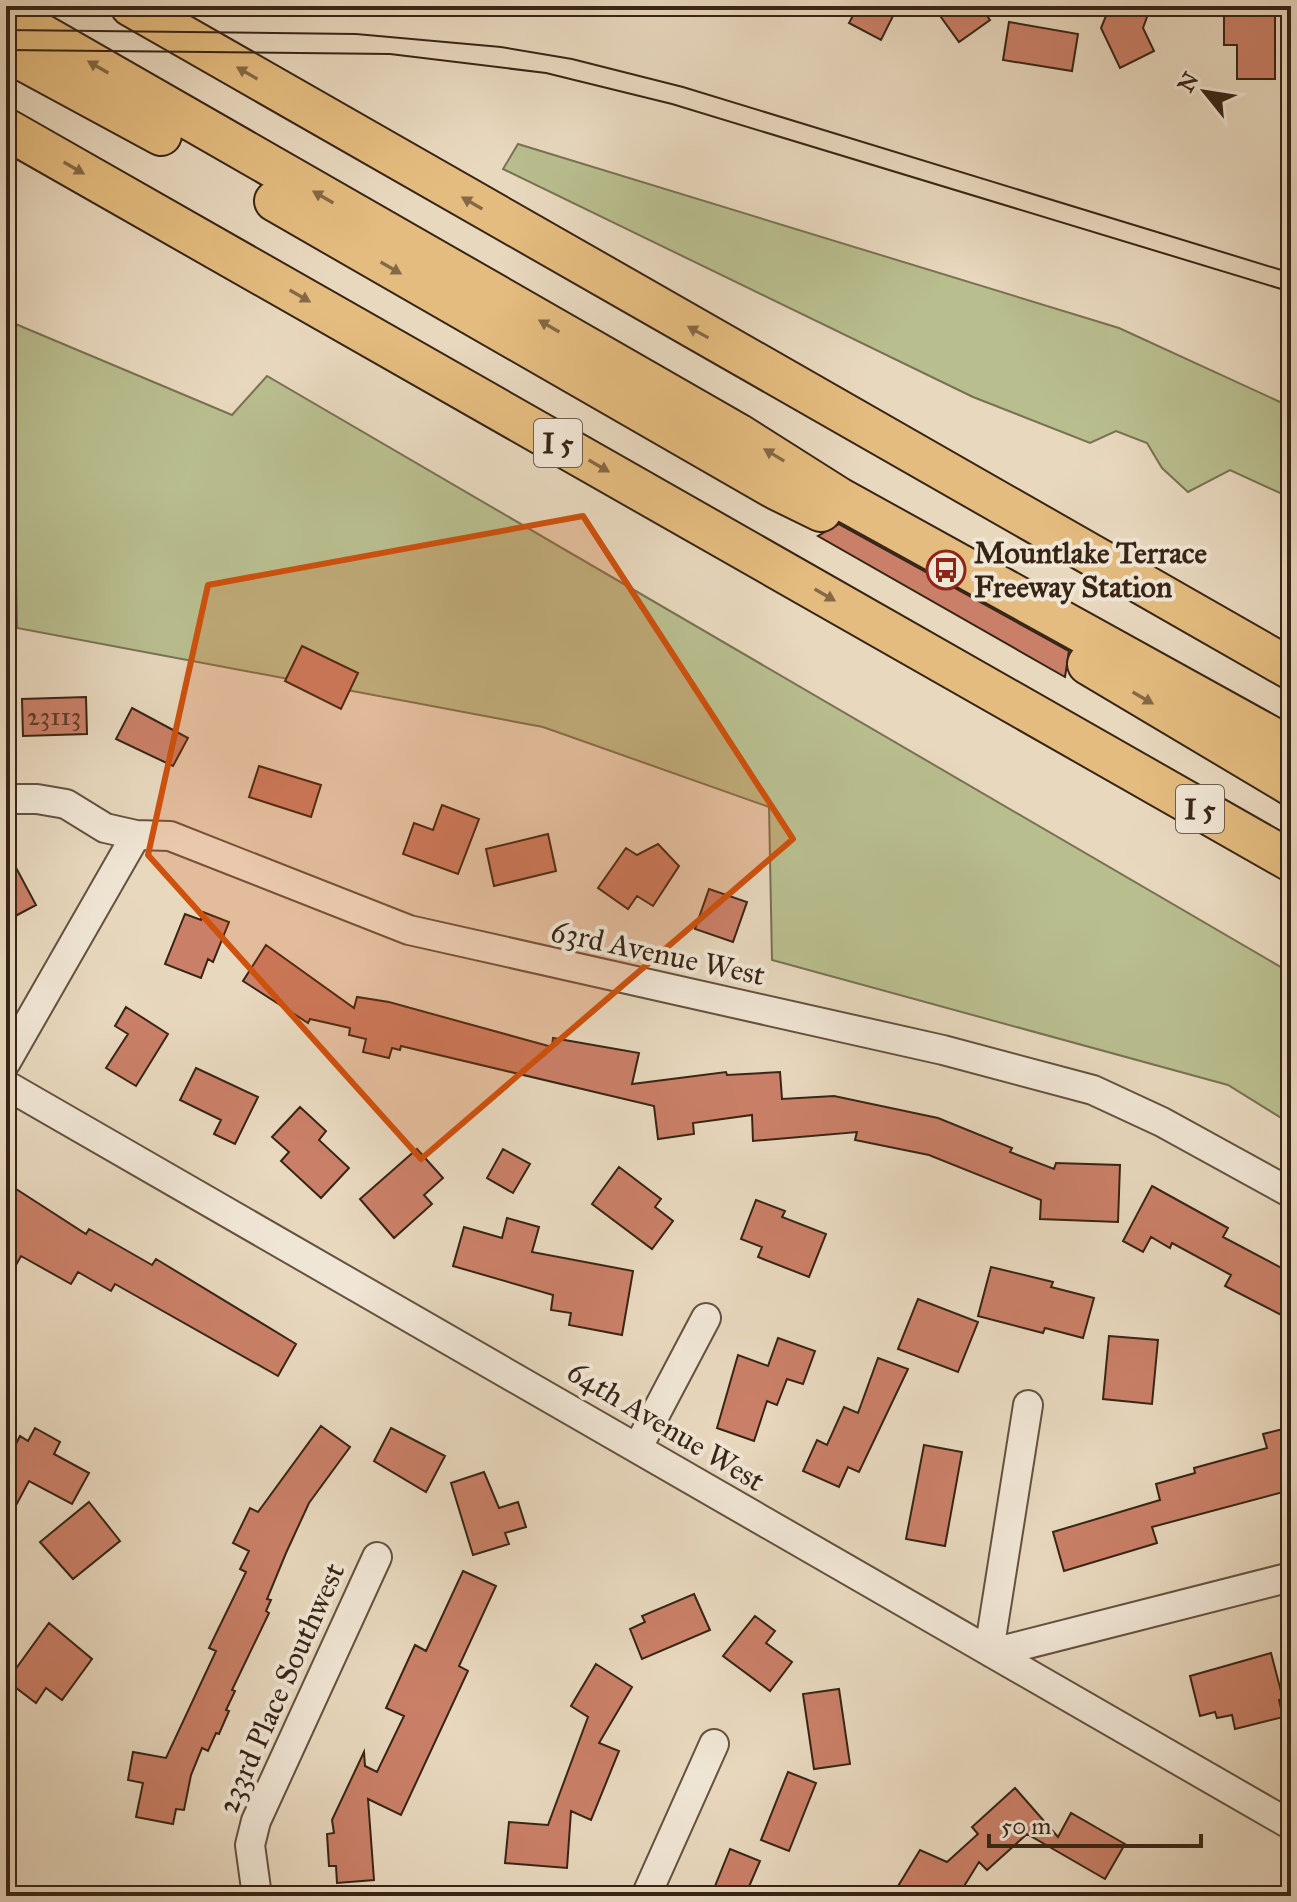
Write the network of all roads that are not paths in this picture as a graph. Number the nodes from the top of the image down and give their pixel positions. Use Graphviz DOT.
graph roads {
  1 [pos="131,6"];
  2 [pos="6,14"];
  3 [pos="6,51"];
  4 [pos="6,129"];
  5 [pos="766,370"];
  6 [pos="1291,639"];
  7 [pos="1291,669"];
  8 [pos="1291,748"];
  9 [pos="1110,757"];
  10 [pos="1291,785"];
  11 [pos="6,799"];
  12 [pos="136,835"];
  13 [pos="1291,861"];
  14 [pos="1291,890"];
  15 [pos="6,1062"];
  16 [pos="6,1085"];
  17 [pos="1291,1193"];
  18 [pos="706,1318"];
  19 [pos="1028,1405"];
  20 [pos="638,1447"];
  21 [pos="377,1557"];
  22 [pos="1291,1577"];
  23 [pos="990,1652"];
  24 [pos="714,1744"];
  25 [pos="1291,1825"];
  26 [pos="257,1896"];
  27 [pos="646,1896"];
  5 -- 1 [label="highway, one-way"];
  8 -- 2 [label="highway, one-way"];
  3 -- 10 [label="highway, one-way"];
  4 -- 9 [label="highway, I 5, one-way"];
  5 -- 6 [label="highway"];
  5 -- 7 [label="highway"];
  9 -- 13 [label="highway, I 5"];
  9 -- 14 [label="highway"];
  11 -- 12 [label="street, 63rd Avenue West"];
  12 -- 15 [label="street"];
  12 -- 17 [label="street, 63rd Avenue West"];
  16 -- 20 [label="street, 64th Avenue West"];
  18 -- 20 [label="street"];
  19 -- 23 [label="street"];
  20 -- 23 [label="street, 64th Avenue West"];
  21 -- 26 [label="street, 233rd Place Southwest"];
  22 -- 23 [label="street"];
  23 -- 25 [label="street, 64th Avenue West"];
  24 -- 27 [label="street"];
}
